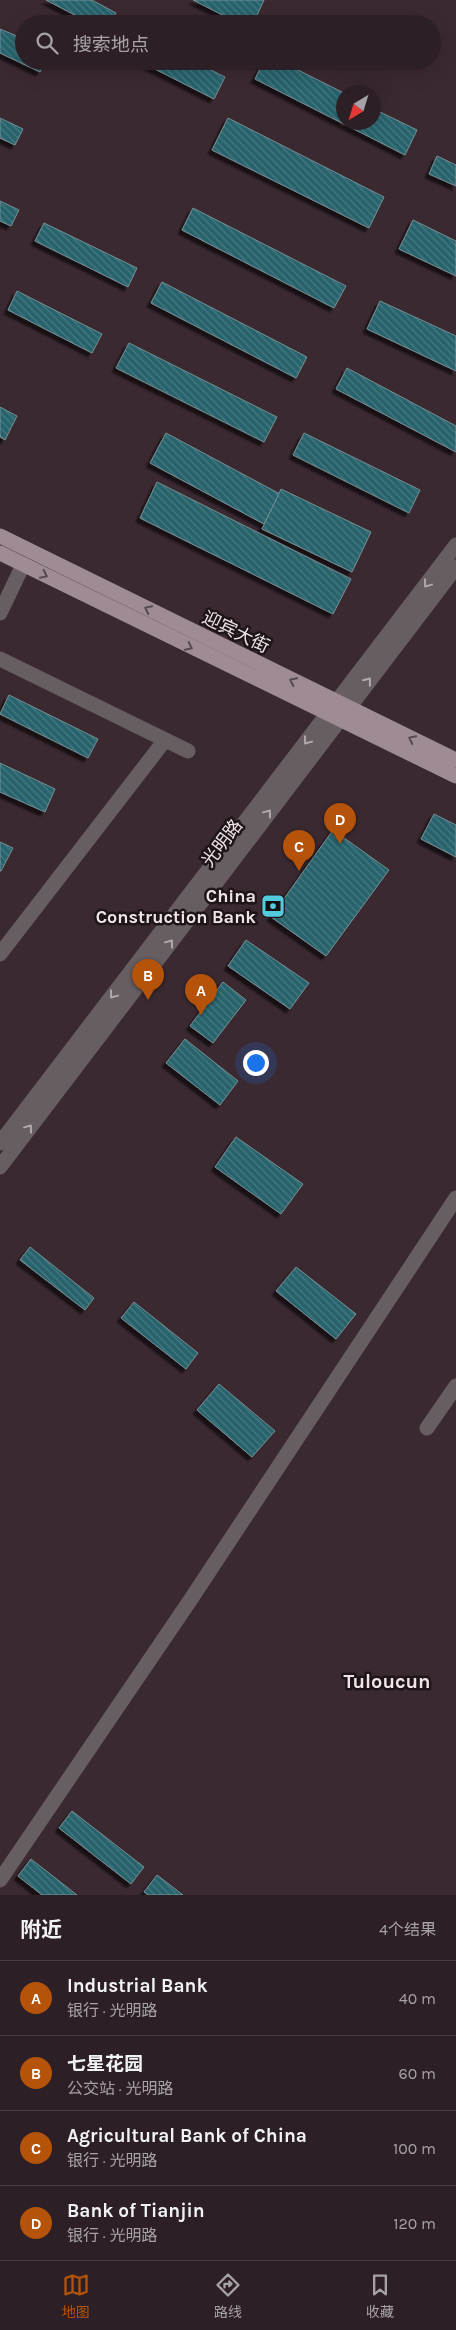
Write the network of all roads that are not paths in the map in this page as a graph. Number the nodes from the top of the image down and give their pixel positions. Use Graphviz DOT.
graph roads {
  1 [pos="0,536"];
  2 [pos="456,545"];
  3 [pos="0,553"];
  4 [pos="23,565"];
  5 [pos="456,567"];
  6 [pos="0,613"];
  7 [pos="0,659"];
  8 [pos="342,705"];
  9 [pos="333,718"];
  10 [pos="165,740"];
  11 [pos="188,751"];
  12 [pos="456,760"];
  13 [pos="456,776"];
  14 [pos="0,954"];
  15 [pos="0,1143"];
  16 [pos="0,1167"];
  17 [pos="456,1198"];
  18 [pos="456,1386"];
  19 [pos="427,1428"];
  20 [pos="0,1880"];
  8 -- 1 [label="main road, 迎宾大街, one-way"];
  2 -- 8 [label="street, 光明路, one-way"];
  3 -- 4 [label="main road, 迎宾大街"];
  4 -- 6 [label="street"];
  4 -- 9 [label="main road, 迎宾大街, one-way"];
  8 -- 5 [label="street, 光明路, one-way"];
  7 -- 10 [label="street"];
  8 -- 9 [label="street, 光明路"];
  12 -- 8 [label="main road, 迎宾大街, one-way"];
  9 -- 13 [label="main road, 迎宾大街"];
  9 -- 15 [label="street, 光明路, one-way"];
  16 -- 9 [label="street, 光明路, one-way"];
  10 -- 11 [label="street"];
  10 -- 14 [label="street"];
  17 -- 20 [label="street"];
  18 -- 19 [label="street"];
}
